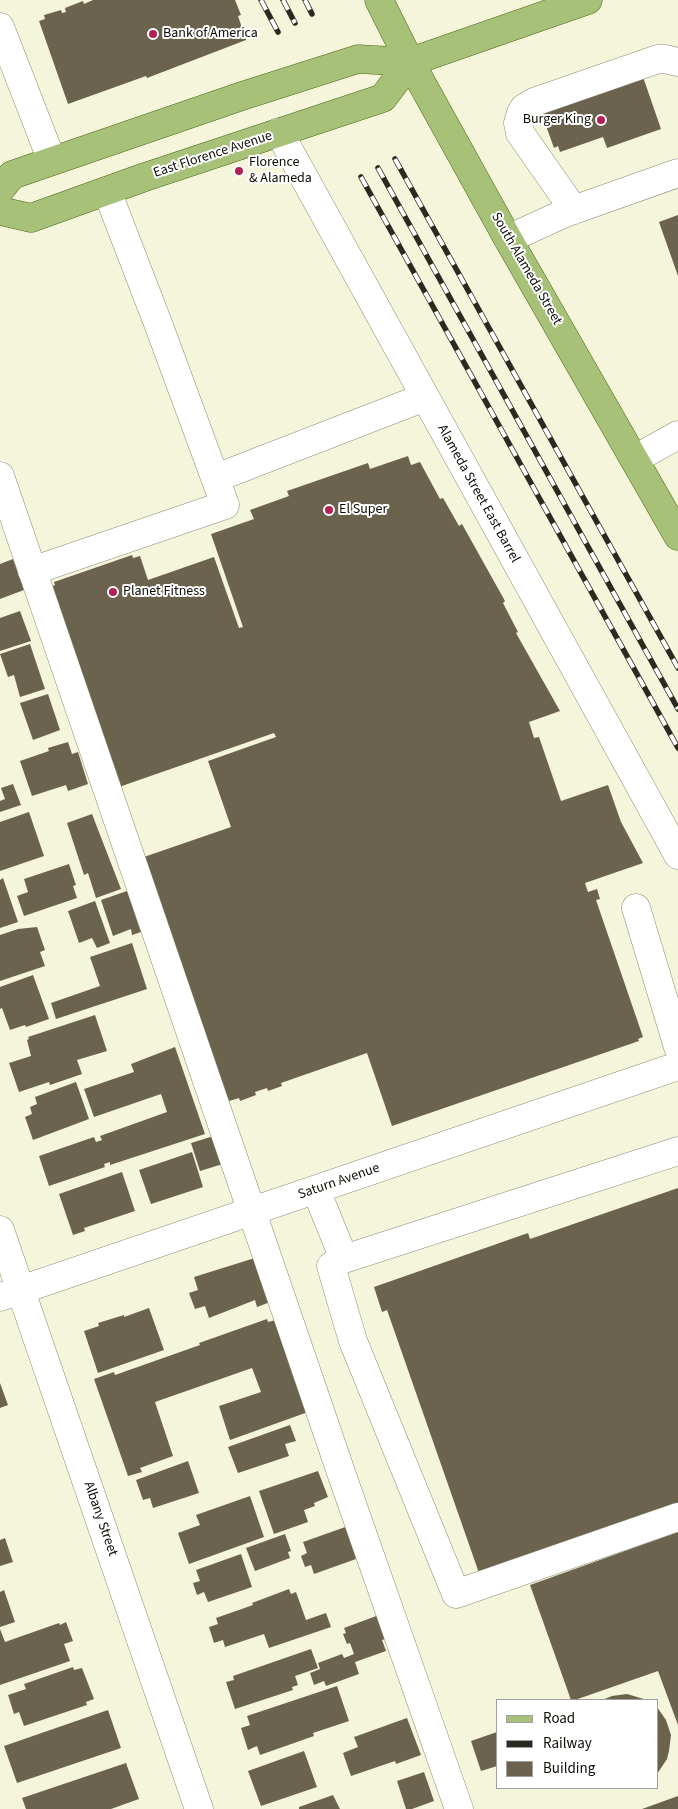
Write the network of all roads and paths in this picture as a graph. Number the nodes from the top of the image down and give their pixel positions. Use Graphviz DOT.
graph roads {
  1 [pos="379,0"];
  2 [pos="588,0"];
  3 [pos="0,26"];
  4 [pos="410,62"];
  5 [pos="678,62"];
  6 [pos="279,132"];
  7 [pos="52,161"];
  8 [pos="678,173"];
  9 [pos="0,190"];
  10 [pos="107,191"];
  11 [pos="574,210"];
  12 [pos="0,211"];
  13 [pos="508,239"];
  14 [pos="425,397"];
  15 [pos="678,435"];
  16 [pos="635,459"];
  17 [pos="0,476"];
  18 [pos="216,478"];
  19 [pos="678,536"];
  20 [pos="32,571"];
  21 [pos="678,855"];
  22 [pos="636,908"];
  23 [pos="670,990"];
  24 [pos="678,1047"];
  25 [pos="678,1066"];
  26 [pos="678,1151"];
  27 [pos="316,1190"];
  28 [pos="253,1212"];
  29 [pos="0,1230"];
  30 [pos="344,1258"];
  31 [pos="11,1294"];
  32 [pos="678,1517"];
  33 [pos="199,1809"];
  34 [pos="459,1809"];
  1 -- 4 [label="main road, South Alameda Street"];
  2 -- 4 [label="main road"];
  3 -- 7 [label="street"];
  4 -- 6 [label="main road, East Florence Avenue"];
  4 -- 7 [label="main road"];
  4 -- 13 [label="main road, South Alameda Street"];
  5 -- 11 [label="street"];
  6 -- 10 [label="main road, East Florence Avenue"];
  6 -- 14 [label="street, Alameda Street East Barrel"];
  7 -- 9 [label="main road"];
  8 -- 11 [label="street"];
  10 -- 12 [label="main road, East Florence Avenue"];
  10 -- 18 [label="street"];
  11 -- 13 [label="street"];
  13 -- 16 [label="main road, South Alameda Street"];
  14 -- 18 [label="street"];
  14 -- 21 [label="street, Alameda Street East Barrel"];
  15 -- 16 [label="street"];
  16 -- 19 [label="main road, South Alameda Street"];
  17 -- 20 [label="street"];
  18 -- 20 [label="street"];
  20 -- 28 [label="street"];
  22 -- 23 [label="street"];
  23 -- 24 [label="street"];
  25 -- 27 [label="street, Saturn Avenue"];
  26 -- 30 [label="street"];
  27 -- 28 [label="street, Saturn Avenue"];
  27 -- 30 [label="street"];
  28 -- 31 [label="street, Saturn Avenue"];
  28 -- 34 [label="street"];
  29 -- 31 [label="street, Albany Street"];
  30 -- 32 [label="street"];
  31 -- 33 [label="street, Albany Street"];
}
